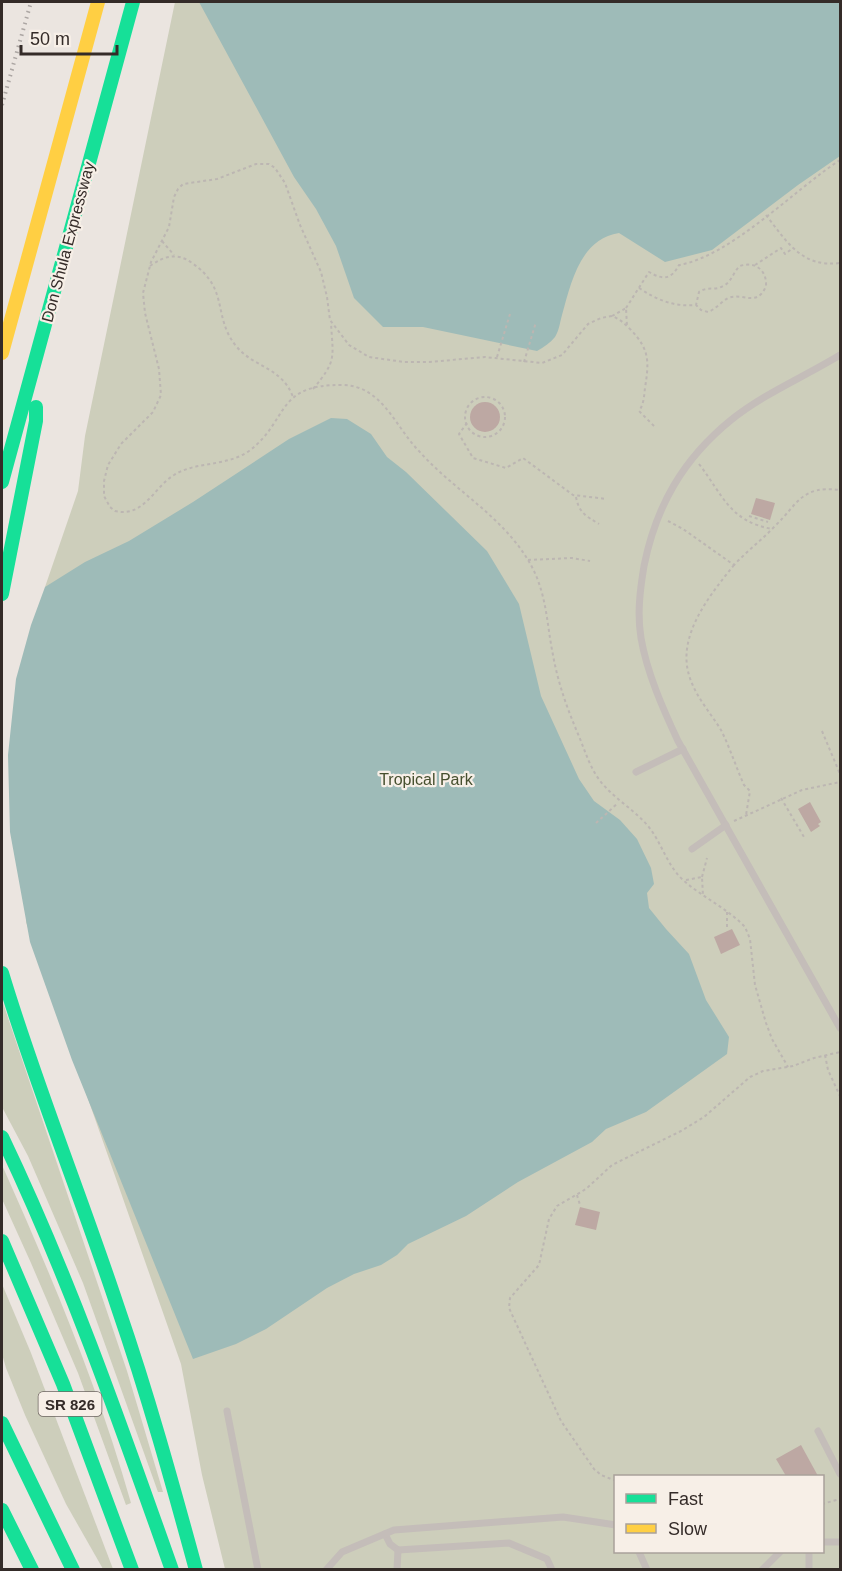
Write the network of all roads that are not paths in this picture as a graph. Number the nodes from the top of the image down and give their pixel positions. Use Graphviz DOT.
graph roads {
  1 [pos="98,2"];
  2 [pos="133,2"];
  3 [pos="28,251"];
  4 [pos="14,265"];
  5 [pos="2,353"];
  6 [pos="840,355"];
  7 [pos="34,368"];
  8 [pos="2,482"];
  9 [pos="2,594"];
  10 [pos="683,749"];
  11 [pos="636,772"];
  12 [pos="726,825"];
  13 [pos="692,849"];
  14 [pos="2,973"];
  15 [pos="840,1028"];
  16 [pos="2,1137"];
  17 [pos="2,1241"];
  18 [pos="226,1411"];
  19 [pos="2,1423"];
  20 [pos="818,1431"];
  21 [pos="840,1474"];
  22 [pos="2,1510"];
  23 [pos="614,1525"];
  24 [pos="385,1534"];
  25 [pos="824,1542"];
  26 [pos="840,1542"];
  27 [pos="398,1550"];
  28 [pos="640,1553"];
  29 [pos="778,1553"];
  30 [pos="809,1553"];
  31 [pos="32,1569"];
  32 [pos="73,1569"];
  33 [pos="132,1569"];
  34 [pos="172,1569"];
  35 [pos="196,1569"];
  36 [pos="258,1569"];
  37 [pos="326,1569"];
  38 [pos="397,1569"];
  39 [pos="552,1569"];
  40 [pos="647,1569"];
  41 [pos="762,1569"];
  42 [pos="809,1569"];
  1 -- 3 [label="highway"];
  2 -- 7 [label="highway, Don Shula Expressway"];
  3 -- 4 [label="highway"];
  3 -- 5 [label="highway"];
  6 -- 10 [label="lane"];
  7 -- 8 [label="highway, Don Shula Expressway"];
  7 -- 9 [label="highway"];
  10 -- 11 [label="lane"];
  10 -- 12 [label="lane"];
  12 -- 13 [label="lane"];
  12 -- 15 [label="lane"];
  14 -- 35 [label="highway"];
  16 -- 34 [label="highway"];
  17 -- 33 [label="highway, SR 826"];
  18 -- 36 [label="lane"];
  19 -- 32 [label="highway"];
  20 -- 21 [label="lane"];
  22 -- 31 [label="highway"];
  23 -- 24 [label="lane"];
  24 -- 27 [label="lane"];
  24 -- 37 [label="lane"];
  25 -- 26 [label="lane"];
  27 -- 38 [label="lane"];
  27 -- 39 [label="lane"];
  28 -- 40 [label="lane"];
  29 -- 41 [label="lane"];
  30 -- 42 [label="lane"];
}
